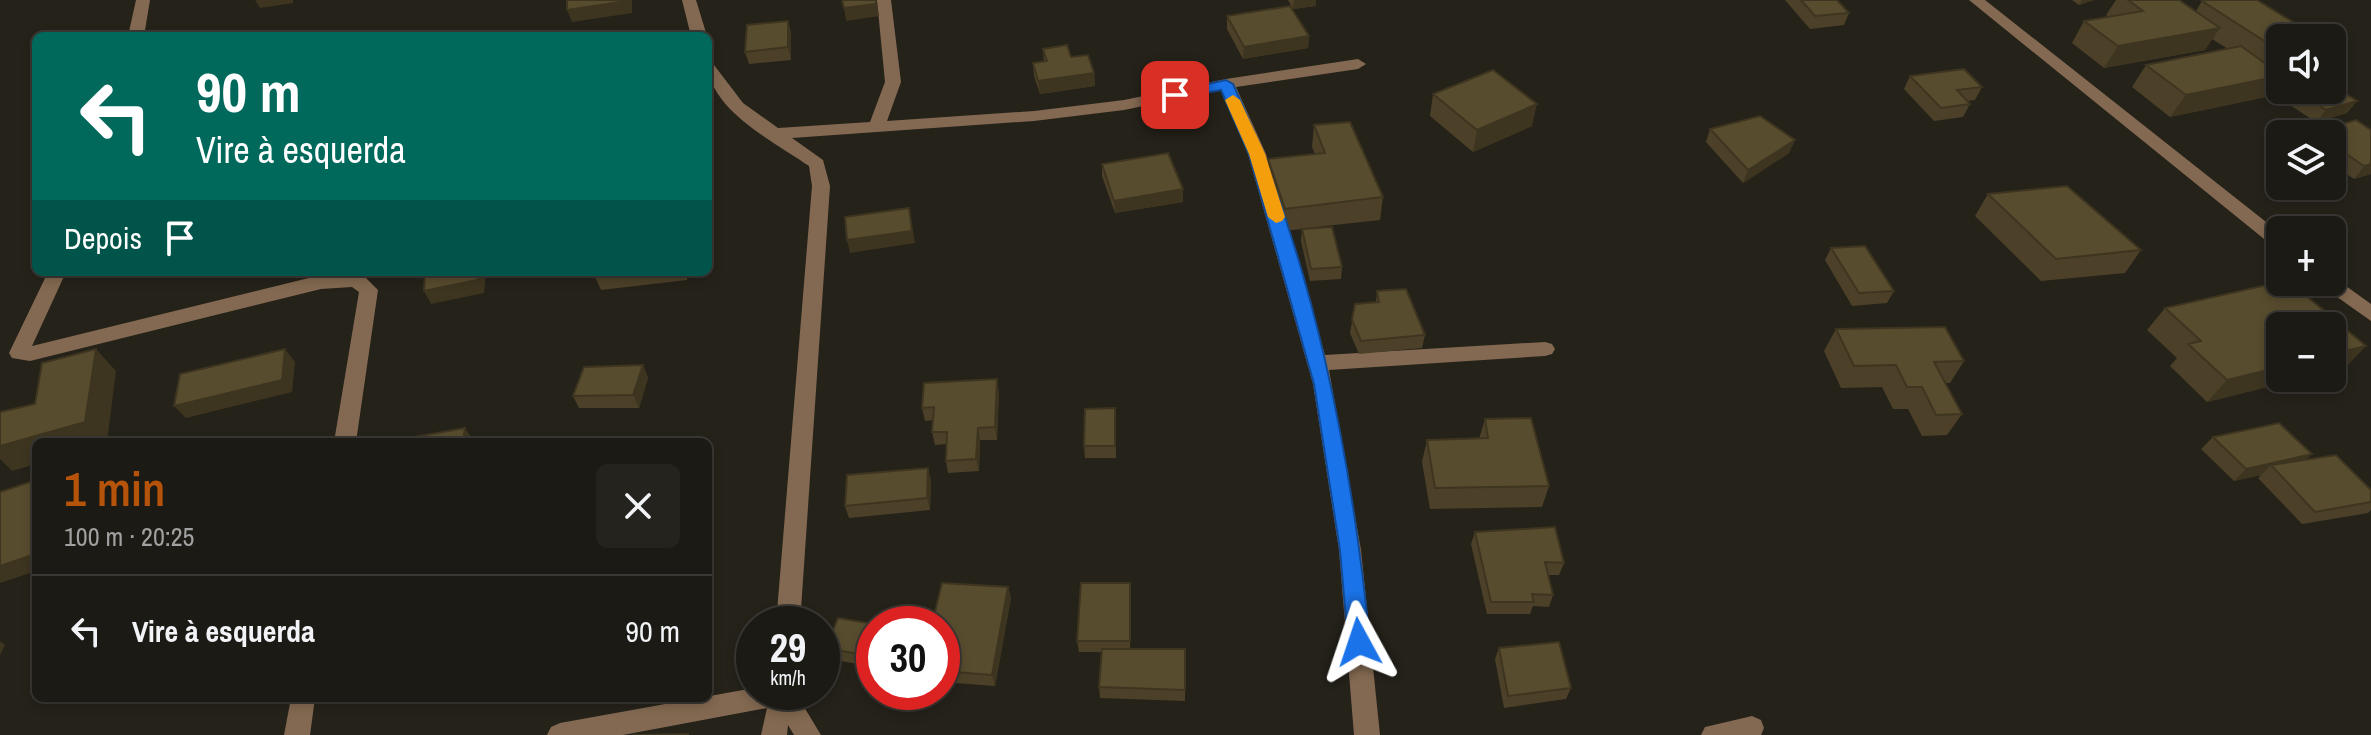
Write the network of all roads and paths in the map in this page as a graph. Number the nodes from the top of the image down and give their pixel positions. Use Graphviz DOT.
graph roads {
  1 [pos="143,0"];
  2 [pos="689,0"];
  3 [pos="884,0"];
  4 [pos="1976,0"];
  5 [pos="137,32"];
  6 [pos="698,32"];
  7 [pos="1358,64"];
  8 [pos="712,73"];
  9 [pos="1226,84"];
  10 [pos="876,129"];
  11 [pos="774,134"];
  12 [pos="2266,232"];
  13 [pos="55,276"];
  14 [pos="2346,294"];
  15 [pos="2371,314"];
  16 [pos="1545,349"];
  17 [pos="1317,363"];
  18 [pos="346,438"];
  19 [pos="789,606"];
  20 [pos="302,702"];
  21 [pos="736,702"];
  22 [pos="779,710"];
  23 [pos="793,710"];
  24 [pos="1752,728"];
  25 [pos="297,735"];
  26 [pos="560,735"];
  27 [pos="774,735"];
  28 [pos="808,735"];
  29 [pos="1367,735"];
  30 [pos="1714,735"];
  1 -- 5 [label="street"];
  2 -- 6 [label="street"];
  3 -- 10 [label="street"];
  4 -- 12 [label="street"];
  7 -- 9 [label="street"];
  8 -- 11 [label="street"];
  9 -- 10 [label="street"];
  9 -- 17 [label="street"];
  10 -- 11 [label="street"];
  11 -- 19 [label="street"];
  13 -- 18 [label="street"];
  14 -- 15 [label="street"];
  16 -- 17 [label="street"];
  17 -- 29 [label="street"];
  20 -- 25 [label="street"];
  21 -- 26 [label="street"];
  22 -- 27 [label="street"];
  23 -- 28 [label="street"];
  24 -- 30 [label="street"];
}
